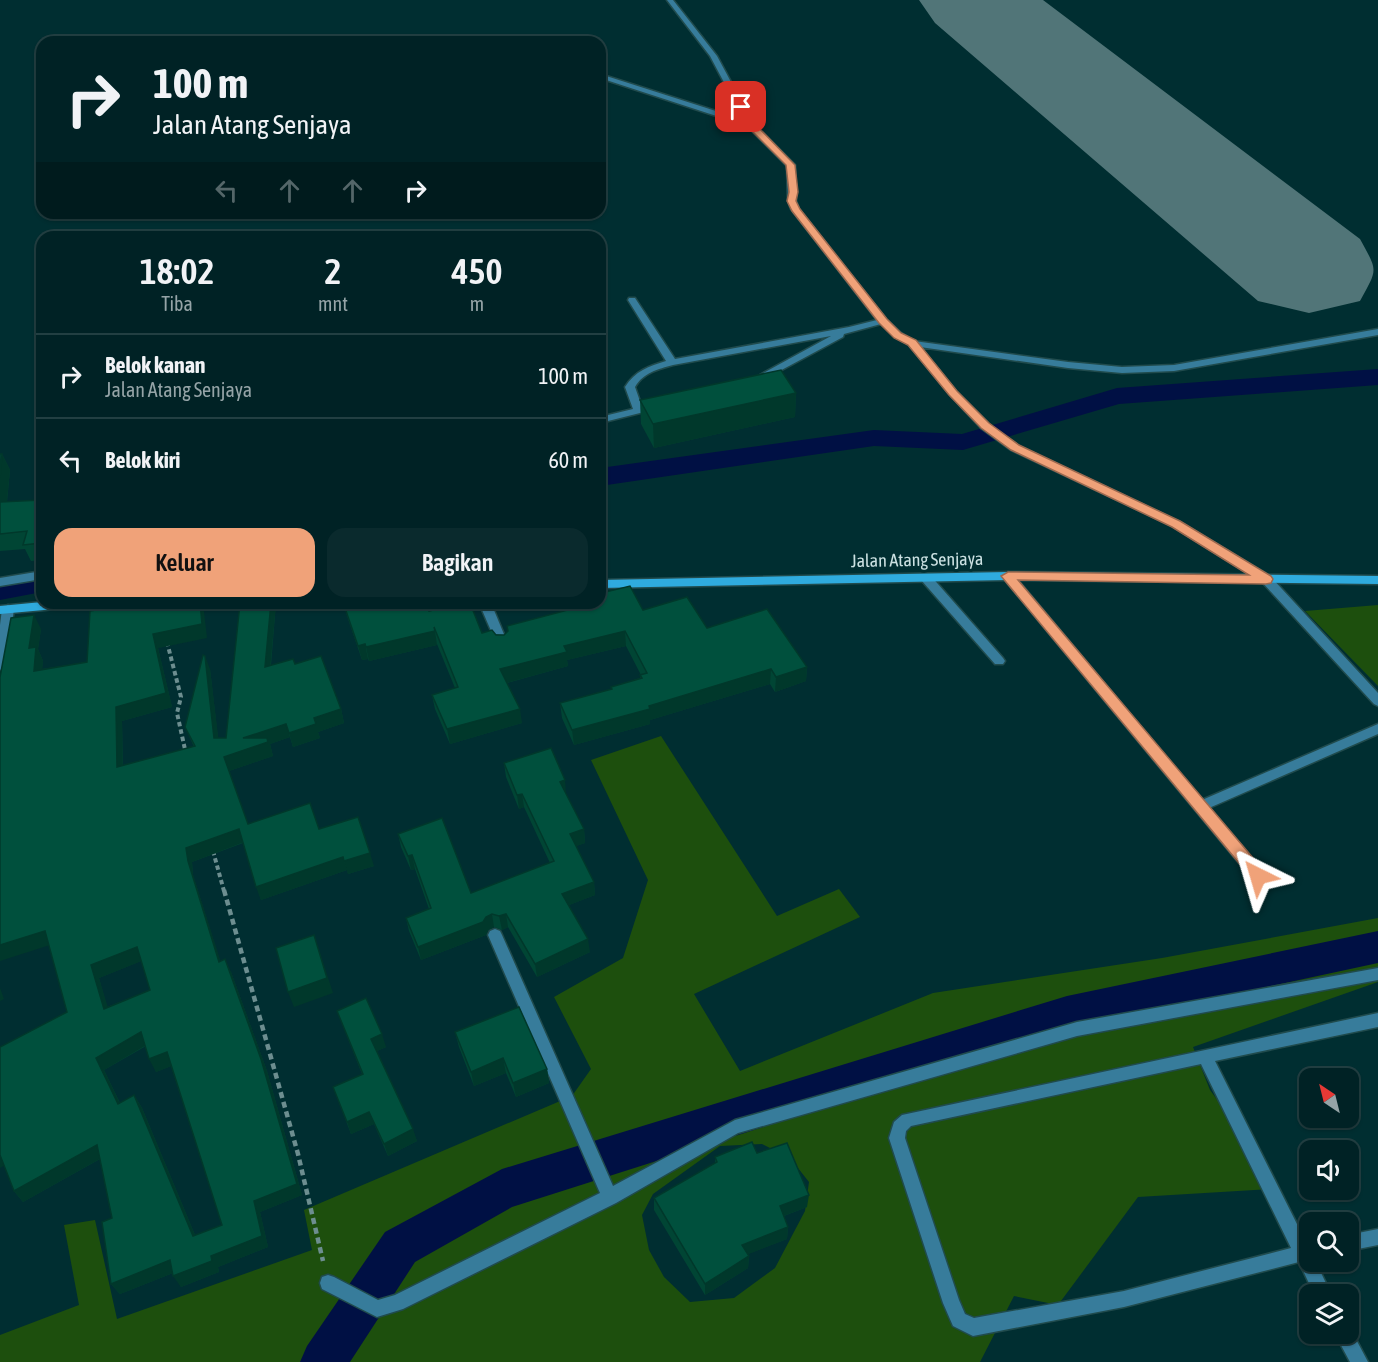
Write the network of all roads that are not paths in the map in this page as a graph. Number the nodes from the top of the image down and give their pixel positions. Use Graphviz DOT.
graph roads {
  1 [pos="670,0"];
  2 [pos="606,78"];
  3 [pos="750,124"];
  4 [pos="632,300"];
  5 [pos="883,321"];
  6 [pos="850,330"];
  7 [pos="1378,332"];
  8 [pos="912,343"];
  9 [pos="672,362"];
  10 [pos="752,382"];
  11 [pos="659,406"];
  12 [pos="639,410"];
  13 [pos="606,418"];
  14 [pos="36,576"];
  15 [pos="1008,576"];
  16 [pos="926,578"];
  17 [pos="1266,579"];
  18 [pos="1378,580"];
  19 [pos="0,582"];
  20 [pos="606,584"];
  21 [pos="36,607"];
  22 [pos="487,609"];
  23 [pos="4,610"];
  24 [pos="502,644"];
  25 [pos="999,661"];
  26 [pos="0,666"];
  27 [pos="1378,701"];
  28 [pos="1378,729"];
  29 [pos="1200,806"];
  30 [pos="1258,876"];
  31 [pos="495,935"];
  32 [pos="1378,974"];
  33 [pos="1378,1020"];
  34 [pos="1205,1056"];
  35 [pos="606,1191"];
  36 [pos="1378,1237"];
  37 [pos="1299,1240"];
  38 [pos="1359,1241"];
  39 [pos="1299,1254"];
  40 [pos="328,1283"];
  41 [pos="1349,1344"];
  42 [pos="1359,1362"];
  1 -- 3 [label="street"];
  2 -- 3 [label="street"];
  3 -- 5 [label="street"];
  4 -- 9 [label="street"];
  5 -- 6 [label="street"];
  5 -- 8 [label="street"];
  6 -- 9 [label="street"];
  6 -- 10 [label="street"];
  7 -- 8 [label="street"];
  8 -- 17 [label="street"];
  9 -- 12 [label="street"];
  11 -- 12 [label="street"];
  12 -- 13 [label="street"];
  14 -- 19 [label="street"];
  15 -- 16 [label="main road, Jalan Atang Senjaya"];
  15 -- 17 [label="main road, Jalan Atang Senjaya"];
  15 -- 29 [label="street"];
  16 -- 20 [label="main road, Jalan Atang Senjaya"];
  16 -- 25 [label="street"];
  17 -- 18 [label="main road, Jalan Atang Senjaya"];
  17 -- 27 [label="street"];
  21 -- 23 [label="main road"];
  22 -- 24 [label="street"];
  23 -- 26 [label="street"];
  28 -- 29 [label="street"];
  29 -- 30 [label="street"];
  31 -- 35 [label="street"];
  32 -- 35 [label="street"];
  33 -- 34 [label="street"];
  34 -- 37 [label="street"];
  34 -- 39 [label="street"];
  35 -- 40 [label="street"];
  36 -- 38 [label="street"];
  41 -- 42 [label="street"];
}
